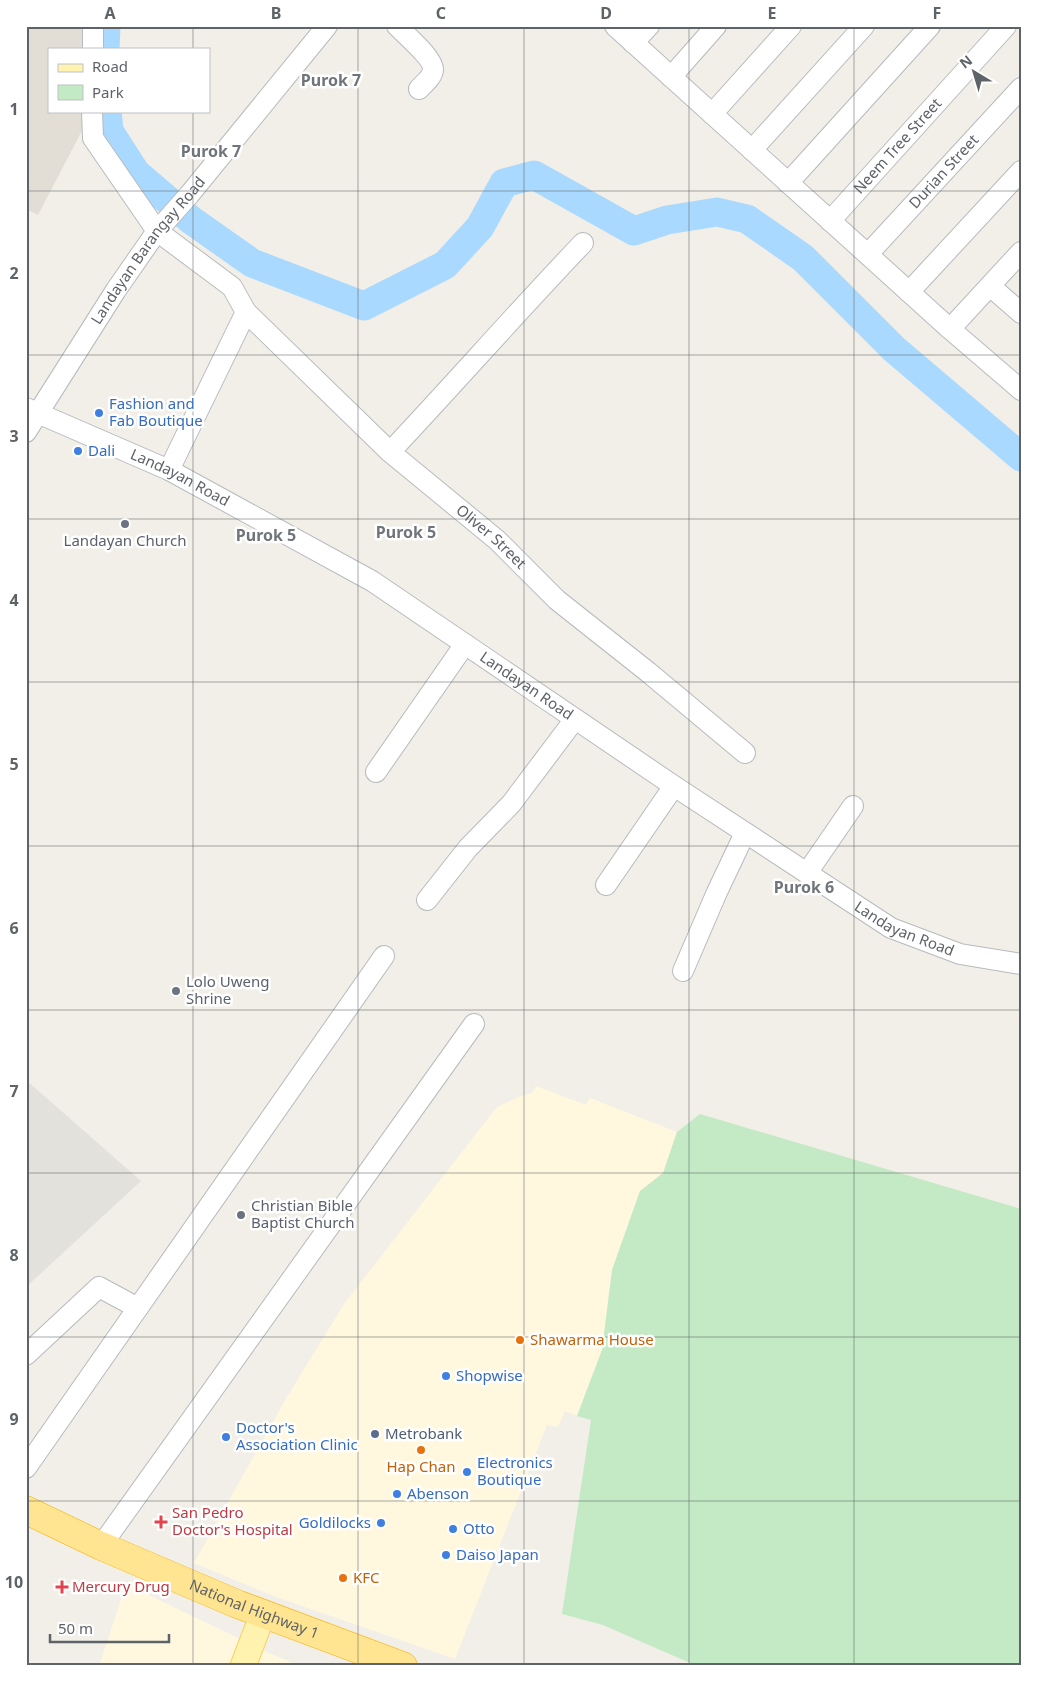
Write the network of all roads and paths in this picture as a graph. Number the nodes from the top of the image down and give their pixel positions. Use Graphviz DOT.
graph roads {
  1 [pos="93,26"];
  2 [pos="327,26"];
  3 [pos="397,26"];
  4 [pos="615,26"];
  5 [pos="649,26"];
  6 [pos="716,26"];
  7 [pos="791,26"];
  8 [pos="864,26"];
  9 [pos="930,26"];
  10 [pos="1006,26"];
  11 [pos="633,43"];
  12 [pos="93,48"];
  13 [pos="671,77"];
  14 [pos="1021,88"];
  15 [pos="419,89"];
  16 [pos="92,112"];
  17 [pos="712,114"];
  18 [pos="752,150"];
  19 [pos="1021,171"];
  20 [pos="788,182"];
  21 [pos="830,220"];
  22 [pos="157,231"];
  23 [pos="583,243"];
  24 [pos="1021,252"];
  25 [pos="868,254"];
  26 [pos="990,286"];
  27 [pos="909,292"];
  28 [pos="246,312"];
  29 [pos="1021,313"];
  30 [pos="950,329"];
  31 [pos="1021,390"];
  32 [pos="32,411"];
  33 [pos="26,432"];
  34 [pos="390,452"];
  35 [pos="169,470"];
  36 [pos="465,644"];
  37 [pos="575,719"];
  38 [pos="745,752"];
  39 [pos="376,772"];
  40 [pos="674,786"];
  41 [pos="853,806"];
  42 [pos="745,833"];
  43 [pos="807,873"];
  44 [pos="606,884"];
  45 [pos="427,900"];
  46 [pos="384,956"];
  47 [pos="1021,964"];
  48 [pos="683,971"];
  49 [pos="474,1024"];
  50 [pos="138,1308"];
  51 [pos="26,1354"];
  52 [pos="26,1468"];
  53 [pos="26,1510"];
  54 [pos="101,1546"];
  55 [pos="263,1614"];
  56 [pos="243,1666"];
  57 [pos="403,1666"];
  1 -- 12 [label="street"];
  2 -- 22 [label="street, Landayan Barangay Road"];
  3 -- 15 [label="street"];
  4 -- 11 [label="street"];
  5 -- 11 [label="street"];
  6 -- 13 [label="street"];
  7 -- 17 [label="street"];
  8 -- 18 [label="street"];
  9 -- 20 [label="street"];
  10 -- 21 [label="street, Neem Tree Street"];
  11 -- 13 [label="street"];
  13 -- 17 [label="street"];
  14 -- 25 [label="street, Durian Street"];
  16 -- 22 [label="street, Oliver Street"];
  17 -- 18 [label="street"];
  18 -- 20 [label="street"];
  19 -- 27 [label="street"];
  20 -- 21 [label="street"];
  21 -- 25 [label="street"];
  22 -- 28 [label="street, Oliver Street"];
  22 -- 32 [label="street, Landayan Barangay Road"];
  23 -- 34 [label="street"];
  24 -- 26 [label="street"];
  25 -- 27 [label="street"];
  26 -- 29 [label="street"];
  26 -- 30 [label="street"];
  27 -- 30 [label="street"];
  28 -- 34 [label="street, Oliver Street"];
  28 -- 35 [label="street"];
  30 -- 31 [label="street"];
  32 -- 33 [label="street, Landayan Barangay Road"];
  32 -- 35 [label="street, Landayan Road"];
  34 -- 38 [label="street, Oliver Street"];
  35 -- 36 [label="street, Landayan Road"];
  36 -- 37 [label="street, Landayan Road"];
  36 -- 39 [label="street"];
  37 -- 40 [label="street, Landayan Road"];
  37 -- 45 [label="street"];
  40 -- 42 [label="street, Landayan Road"];
  40 -- 44 [label="street"];
  41 -- 43 [label="street"];
  42 -- 43 [label="street, Landayan Road"];
  42 -- 48 [label="street"];
  43 -- 47 [label="street, Landayan Road"];
  46 -- 50 [label="street"];
  49 -- 54 [label="street"];
  50 -- 51 [label="street"];
  50 -- 52 [label="street"];
  53 -- 54 [label="highway, National Highway 1"];
  54 -- 55 [label="highway, National Highway 1"];
  55 -- 56 [label="main road"];
  55 -- 57 [label="highway, National Highway 1"];
}
